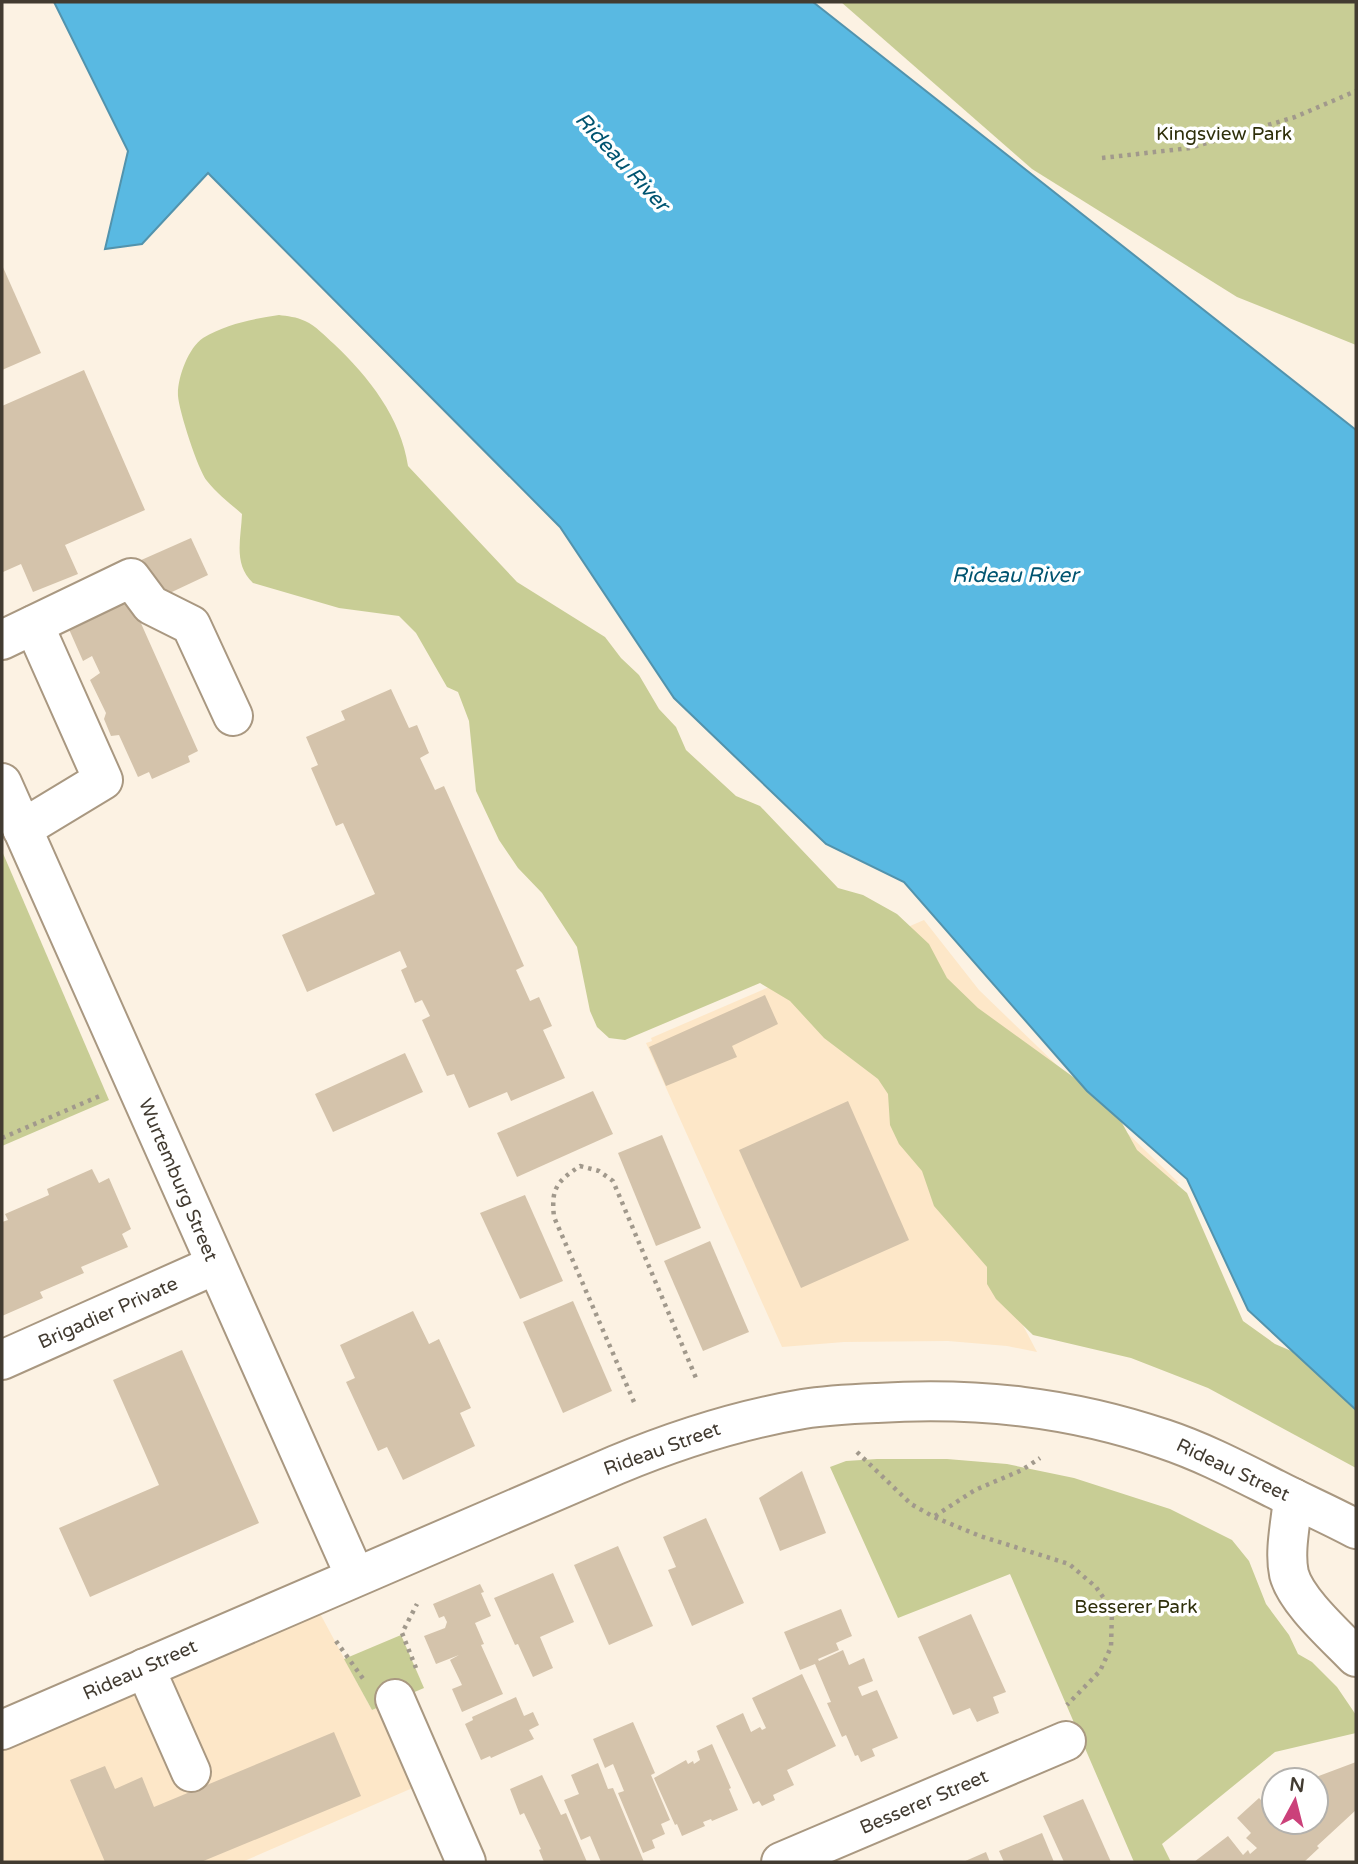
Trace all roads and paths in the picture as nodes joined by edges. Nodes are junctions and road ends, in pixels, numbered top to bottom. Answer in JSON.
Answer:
{"nodes":[{"id":1,"x":1356,"y":91,"type":"edge"},
{"id":2,"x":1102,"y":158,"type":"dead end"},
{"id":3,"x":18,"y":633,"type":"edge"},
{"id":4,"x":233,"y":716,"type":"dead end"},
{"id":5,"x":2,"y":783,"type":"edge"},
{"id":6,"x":22,"y":829,"type":"junction"},
{"id":7,"x":135,"y":1080,"type":"junction"},
{"id":8,"x":2,"y":1138,"type":"edge"},
{"id":9,"x":215,"y":1265,"type":"junction"},
{"id":10,"x":2,"y":1360,"type":"edge"},
{"id":11,"x":696,"y":1378,"type":"dead end"},
{"id":12,"x":634,"y":1402,"type":"dead end"},
{"id":13,"x":857,"y":1452,"type":"dead end"},
{"id":14,"x":1040,"y":1458,"type":"dead end"},
{"id":15,"x":1293,"y":1498,"type":"junction"},
{"id":16,"x":934,"y":1517,"type":"junction"},
{"id":17,"x":1353,"y":1527,"type":"edge"},
{"id":18,"x":355,"y":1576,"type":"junction"},
{"id":19,"x":417,"y":1604,"type":"dead end"},
{"id":20,"x":1356,"y":1657,"type":"edge"},
{"id":21,"x":145,"y":1668,"type":"junction"},
{"id":22,"x":395,"y":1699,"type":"joint"},
{"id":23,"x":2,"y":1730,"type":"edge"},
{"id":24,"x":1066,"y":1741,"type":"joint"},
{"id":25,"x":191,"y":1772,"type":"dead end"},
{"id":26,"x":466,"y":1862,"type":"edge"},
{"id":27,"x":781,"y":1862,"type":"edge"}],
"edges":[{"from":1,"to":2,"type":"path"},
{"from":3,"to":4,"type":"street"},
{"from":3,"to":6,"type":"street"},
{"from":5,"to":6,"type":"street","name":"Wurtemburg Street"},
{"from":6,"to":7,"type":"street","name":"Wurtemburg Street"},
{"from":7,"to":8,"type":"path"},
{"from":7,"to":9,"type":"street","name":"Wurtemburg Street"},
{"from":9,"to":10,"type":"street","name":"Brigadier Private"},
{"from":9,"to":18,"type":"street","name":"Wurtemburg Street"},
{"from":11,"to":12,"type":"path"},
{"from":13,"to":16,"type":"path"},
{"from":14,"to":16,"type":"path"},
{"from":15,"to":17,"type":"street","name":"Rideau Street"},
{"from":15,"to":18,"type":"street","name":"Rideau Street"},
{"from":15,"to":20,"type":"street"},
{"from":16,"to":24,"type":"path"},
{"from":18,"to":21,"type":"street","name":"Rideau Street"},
{"from":19,"to":22,"type":"path"},
{"from":21,"to":23,"type":"street","name":"Rideau Street"},
{"from":21,"to":25,"type":"street"},
{"from":22,"to":26,"type":"street"},
{"from":24,"to":27,"type":"street","name":"Besserer Street"}]}
